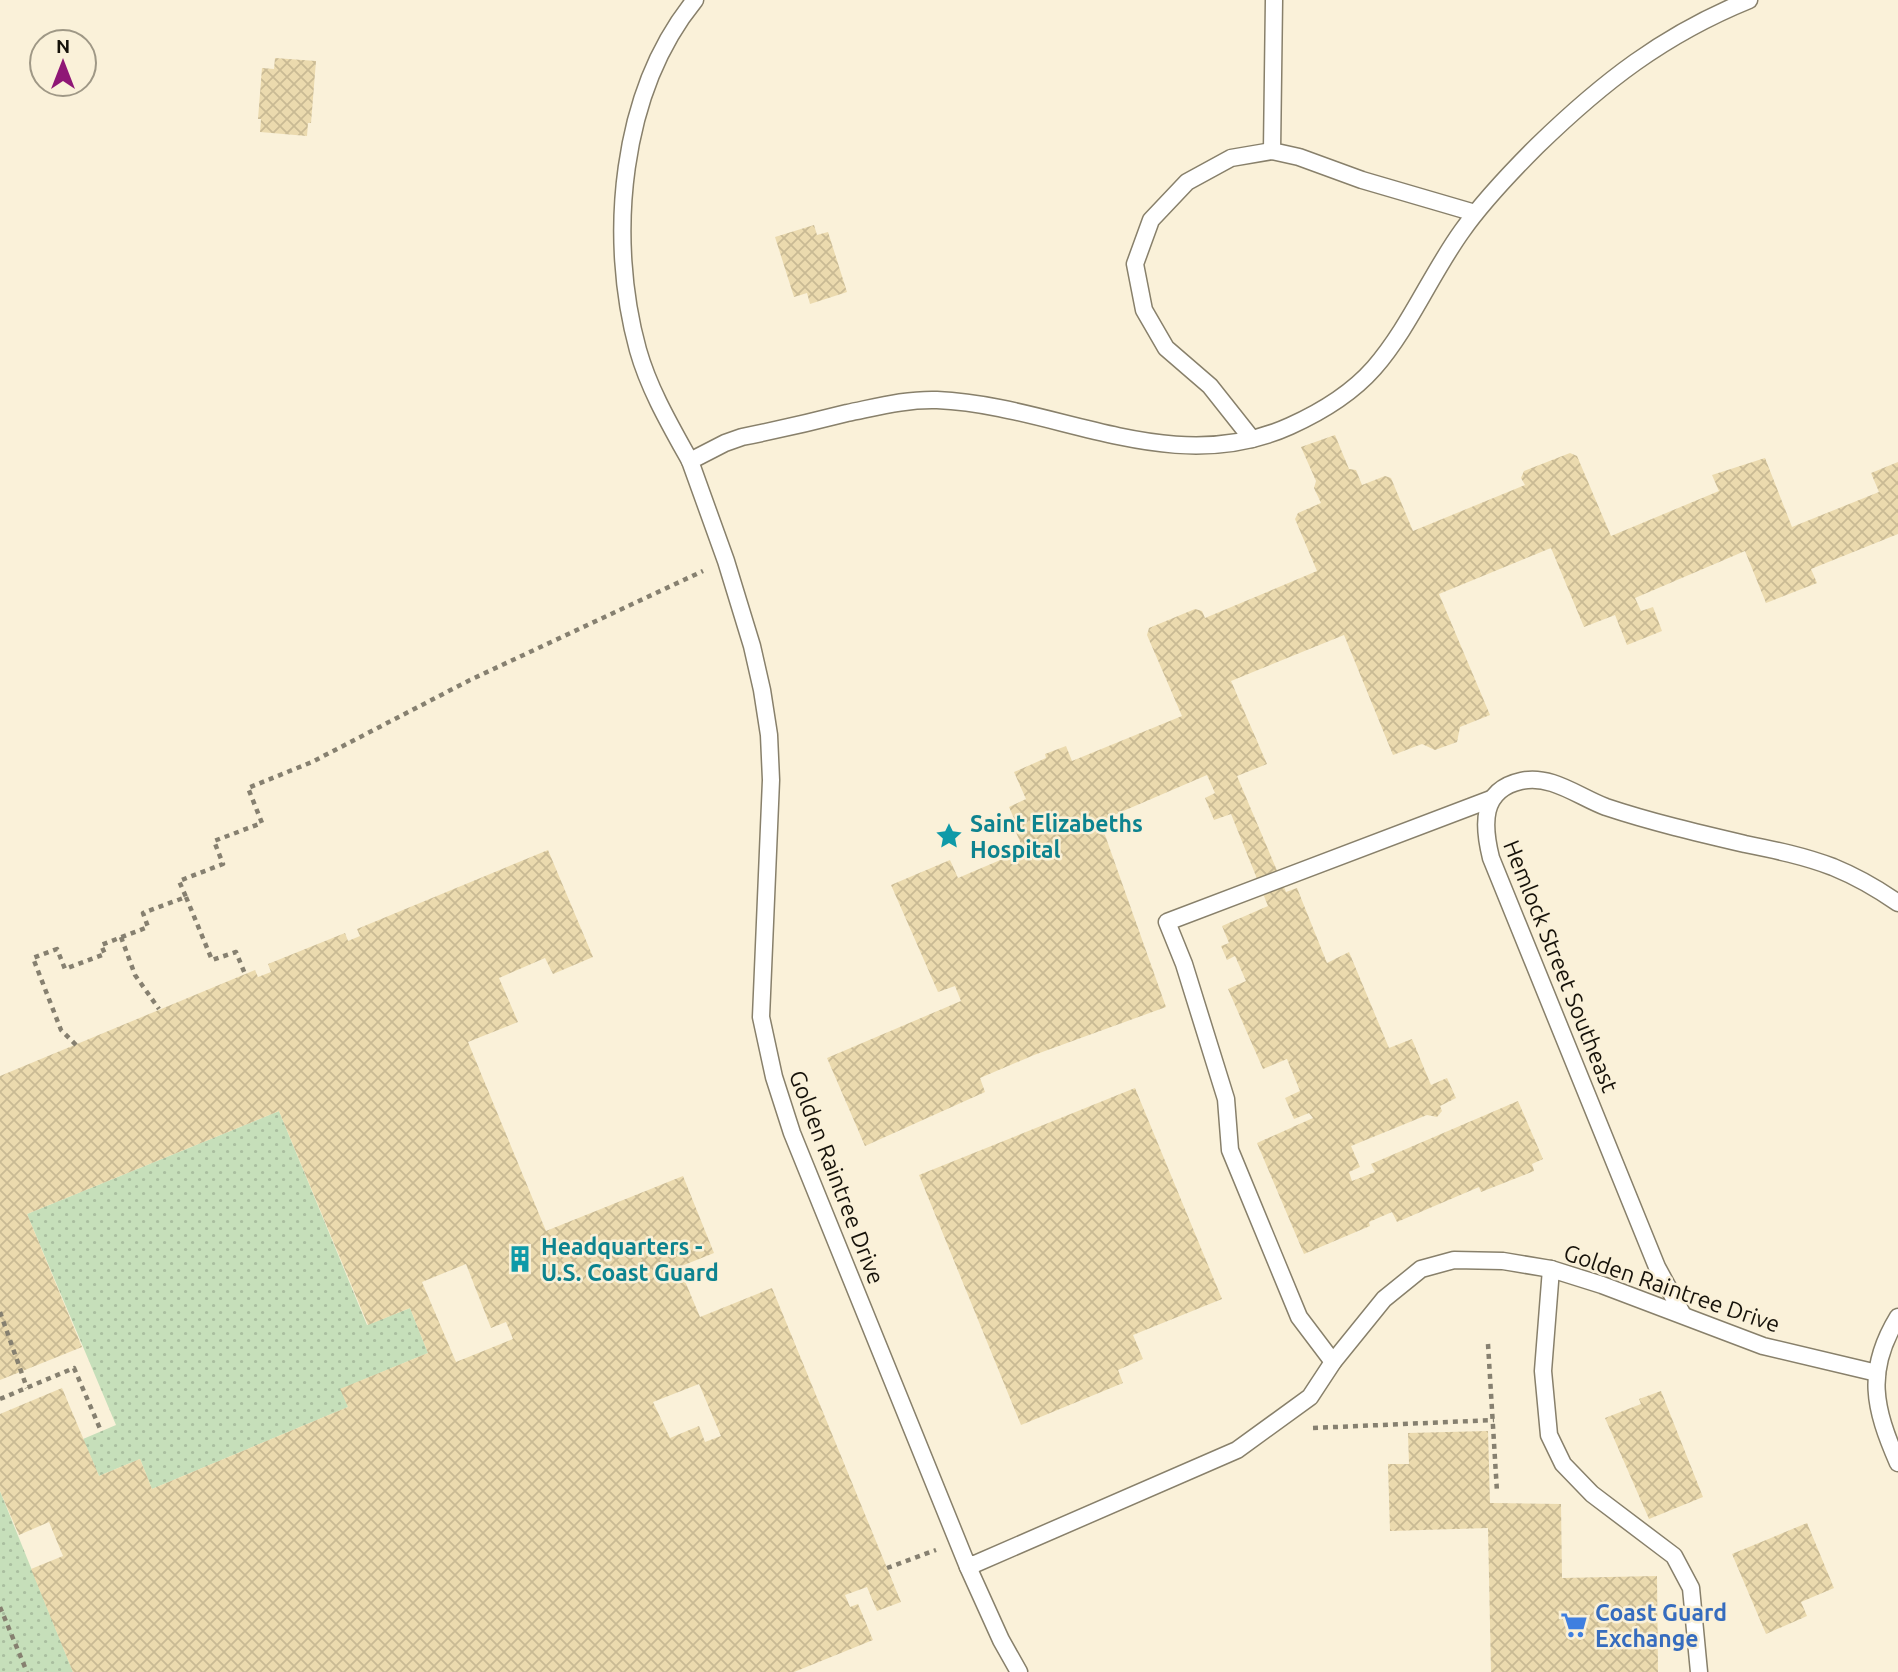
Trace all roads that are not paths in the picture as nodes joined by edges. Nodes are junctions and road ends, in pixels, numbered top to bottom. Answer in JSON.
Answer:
{"nodes":[{"id":1,"x":695,"y":0,"type":"edge"},
{"id":2,"x":1274,"y":0,"type":"edge"},
{"id":3,"x":1749,"y":0,"type":"edge"},
{"id":4,"x":1272,"y":151,"type":"junction"},
{"id":5,"x":1475,"y":213,"type":"junction"},
{"id":6,"x":1252,"y":439,"type":"junction"},
{"id":7,"x":690,"y":461,"type":"junction"},
{"id":8,"x":1491,"y":799,"type":"junction"},
{"id":9,"x":1898,"y":903,"type":"edge"},
{"id":10,"x":1550,"y":1269,"type":"junction"},
{"id":11,"x":1683,"y":1315,"type":"junction"},
{"id":12,"x":1898,"y":1317,"type":"edge"},
{"id":13,"x":1333,"y":1362,"type":"junction"},
{"id":14,"x":1877,"y":1373,"type":"junction"},
{"id":15,"x":1898,"y":1463,"type":"edge"},
{"id":16,"x":968,"y":1567,"type":"junction"},
{"id":17,"x":1019,"y":1672,"type":"edge"},
{"id":18,"x":1699,"y":1672,"type":"edge"}],
"edges":[{"from":1,"to":7,"type":"lane","name":"Golden Raintree Drive"},
{"from":2,"to":4,"type":"lane"},
{"from":3,"to":5,"type":"lane"},
{"from":4,"to":5,"type":"lane"},
{"from":4,"to":6,"type":"lane"},
{"from":5,"to":6,"type":"lane"},
{"from":6,"to":7,"type":"lane"},
{"from":7,"to":16,"type":"lane","name":"Golden Raintree Drive"},
{"from":8,"to":9,"type":"lane"},
{"from":8,"to":11,"type":"lane","name":"Hemlock Street Southeast"},
{"from":8,"to":13,"type":"lane"},
{"from":10,"to":11,"type":"lane","name":"Golden Raintree Drive"},
{"from":10,"to":13,"type":"lane","name":"Golden Raintree Drive"},
{"from":10,"to":18,"type":"lane"},
{"from":11,"to":14,"type":"lane","name":"Golden Raintree Drive"},
{"from":12,"to":14,"type":"lane"},
{"from":13,"to":16,"type":"lane","name":"Golden Raintree Drive"},
{"from":14,"to":15,"type":"lane"},
{"from":16,"to":17,"type":"lane"}]}
